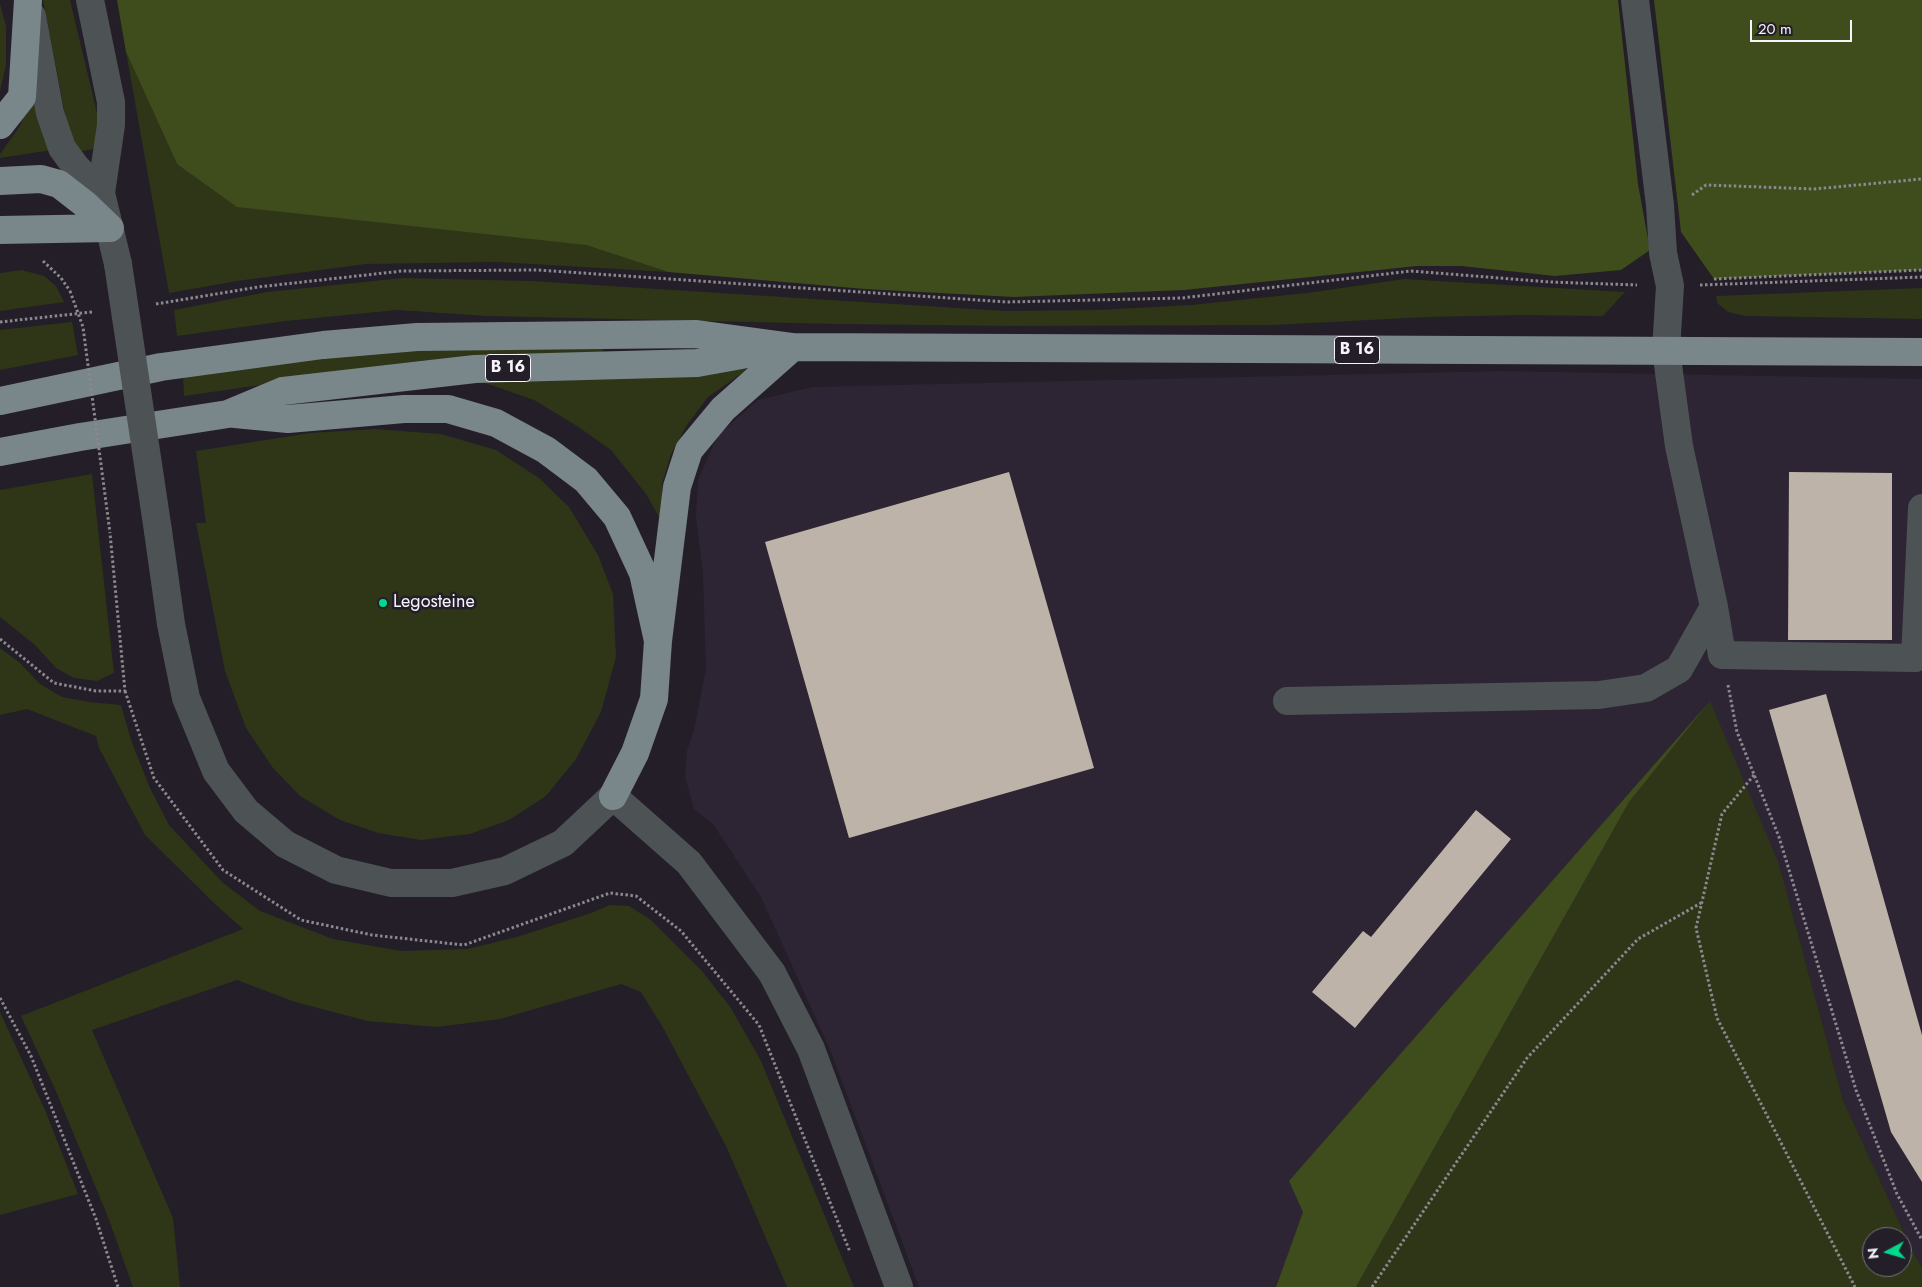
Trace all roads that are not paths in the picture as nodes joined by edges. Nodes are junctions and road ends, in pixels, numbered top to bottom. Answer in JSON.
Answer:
{"nodes":[{"id":1,"x":29,"y":0,"type":"edge"},
{"id":2,"x":90,"y":0,"type":"edge"},
{"id":3,"x":1635,"y":0,"type":"edge"},
{"id":4,"x":0,"y":125,"type":"edge"},
{"id":5,"x":0,"y":181,"type":"edge"},
{"id":6,"x":101,"y":193,"type":"junction"},
{"id":7,"x":110,"y":228,"type":"junction"},
{"id":8,"x":0,"y":230,"type":"edge"},
{"id":9,"x":793,"y":347,"type":"junction"},
{"id":10,"x":1666,"y":350,"type":"junction"},
{"id":11,"x":1922,"y":352,"type":"edge"},
{"id":12,"x":0,"y":401,"type":"edge"},
{"id":13,"x":228,"y":414,"type":"junction"},
{"id":14,"x":0,"y":452,"type":"edge"},
{"id":15,"x":1922,"y":508,"type":"edge"},
{"id":16,"x":1714,"y":607,"type":"junction"},
{"id":17,"x":658,"y":641,"type":"junction"},
{"id":18,"x":1287,"y":701,"type":"dead end"},
{"id":19,"x":613,"y":796,"type":"junction"},
{"id":20,"x":898,"y":1287,"type":"edge"}],
"edges":[{"from":1,"to":4,"type":"main road"},
{"from":1,"to":6,"type":"street"},
{"from":2,"to":6,"type":"street"},
{"from":3,"to":10,"type":"street"},
{"from":5,"to":7,"type":"main road"},
{"from":6,"to":7,"type":"street"},
{"from":7,"to":8,"type":"main road"},
{"from":7,"to":19,"type":"street","bridge":true},
{"from":9,"to":10,"type":"main road","number":"B 16"},
{"from":9,"to":12,"type":"main road","number":"B 16"},
{"from":9,"to":13,"type":"main road","number":"B 16"},
{"from":9,"to":17,"type":"main road"},
{"from":10,"to":11,"type":"main road","number":"B 16"},
{"from":10,"to":16,"type":"street"},
{"from":13,"to":14,"type":"main road","number":"B 16"},
{"from":13,"to":17,"type":"main road"},
{"from":15,"to":16,"type":"street"},
{"from":16,"to":18,"type":"street"},
{"from":17,"to":19,"type":"main road"},
{"from":19,"to":20,"type":"street"}]}
